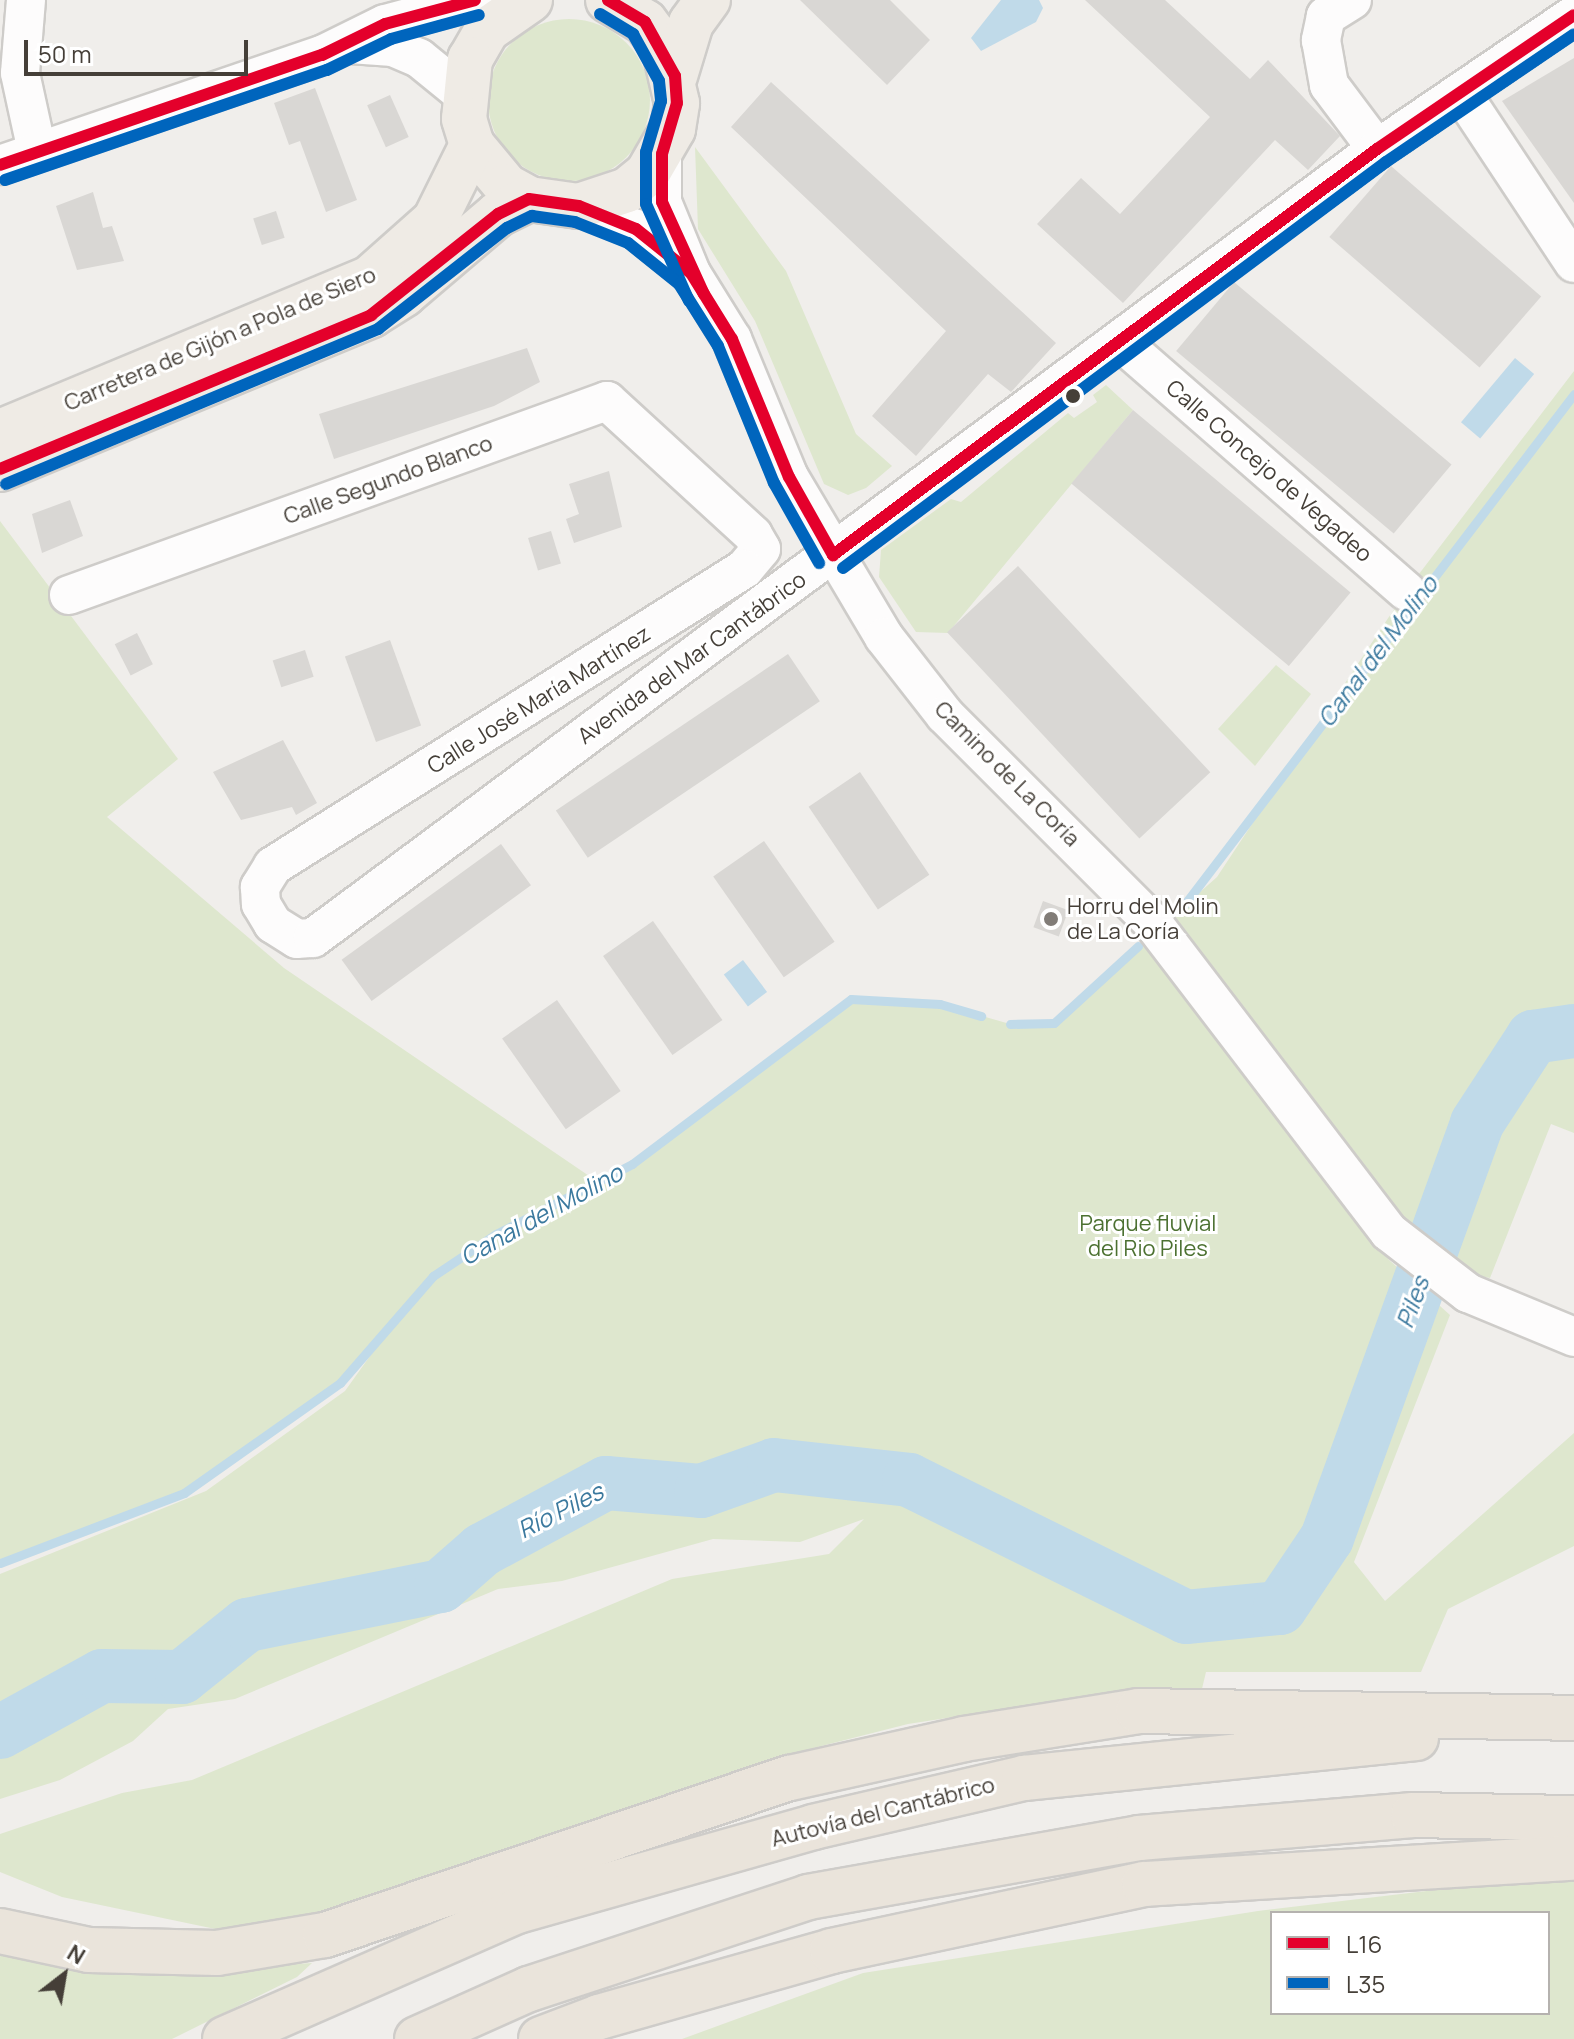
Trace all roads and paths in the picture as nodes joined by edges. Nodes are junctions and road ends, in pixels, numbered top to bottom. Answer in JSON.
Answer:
{"nodes":[{"id":1,"x":26,"y":0,"type":"edge"},
{"id":2,"x":708,"y":0,"type":"edge"},
{"id":3,"x":619,"y":1,"type":"edge"},
{"id":4,"x":502,"y":2,"type":"edge"},
{"id":5,"x":1331,"y":5,"type":"edge"},
{"id":6,"x":1574,"y":15,"type":"edge"},
{"id":7,"x":350,"y":44,"type":"junction"},
{"id":8,"x":675,"y":76,"type":"junction"},
{"id":9,"x":462,"y":93,"type":"junction"},
{"id":10,"x":1470,"y":106,"type":"dead end"},
{"id":11,"x":472,"y":145,"type":"junction"},
{"id":12,"x":1377,"y":149,"type":"junction"},
{"id":13,"x":37,"y":151,"type":"junction"},
{"id":14,"x":662,"y":154,"type":"junction"},
{"id":15,"x":0,"y":165,"type":"edge"},
{"id":16,"x":529,"y":199,"type":"junction"},
{"id":17,"x":579,"y":206,"type":"junction"},
{"id":18,"x":1574,"y":263,"type":"edge"},
{"id":19,"x":691,"y":273,"type":"junction"},
{"id":20,"x":1131,"y":351,"type":"dead end"},
{"id":21,"x":0,"y":432,"type":"edge"},
{"id":22,"x":0,"y":469,"type":"edge"},
{"id":23,"x":685,"y":471,"type":"joint"},
{"id":24,"x":833,"y":555,"type":"junction"},
{"id":25,"x":1406,"y":591,"type":"dead end"},
{"id":26,"x":69,"y":595,"type":"dead end"},
{"id":27,"x":273,"y":924,"type":"joint"},
{"id":28,"x":1574,"y":1337,"type":"edge"},
{"id":29,"x":1574,"y":1718,"type":"edge"},
{"id":30,"x":1574,"y":1736,"type":"edge"},
{"id":31,"x":1574,"y":1818,"type":"edge"},
{"id":32,"x":1574,"y":1858,"type":"edge"},
{"id":33,"x":0,"y":1900,"type":"edge"},
{"id":34,"x":0,"y":1931,"type":"edge"},
{"id":35,"x":832,"y":1951,"type":"junction"},
{"id":36,"x":217,"y":1953,"type":"junction"},
{"id":37,"x":225,"y":2039,"type":"edge"},
{"id":38,"x":417,"y":2039,"type":"edge"},
{"id":39,"x":541,"y":2039,"type":"edge"},
{"id":40,"x":613,"y":2039,"type":"edge"}],
"edges":[{"from":1,"to":13,"type":"street"},
{"from":2,"to":8,"type":"main road"},
{"from":3,"to":8,"type":"main road"},
{"from":4,"to":7,"type":"street"},
{"from":4,"to":9,"type":"main road"},
{"from":5,"to":12,"type":"street"},
{"from":6,"to":12,"type":"street","name":"Avenida del Mar Cantábrico"},
{"from":7,"to":9,"type":"street"},
{"from":7,"to":13,"type":"street"},
{"from":8,"to":14,"type":"main road"},
{"from":9,"to":11,"type":"main road"},
{"from":10,"to":18,"type":"street"},
{"from":11,"to":16,"type":"main road"},
{"from":11,"to":21,"type":"main road","name":"Carretera de Gijón a Pola de Siero"},
{"from":12,"to":24,"type":"street","name":"Avenida del Mar Cantábrico"},
{"from":13,"to":15,"type":"street"},
{"from":14,"to":17,"type":"main road"},
{"from":14,"to":19,"type":"street","name":"Camino de La Coría"},
{"from":16,"to":17,"type":"main road"},
{"from":16,"to":22,"type":"main road","name":"Carretera de Gijón a Pola de Siero"},
{"from":17,"to":19,"type":"street","name":"Camino de La Coría"},
{"from":19,"to":24,"type":"street","name":"Camino de La Coría"},
{"from":20,"to":25,"type":"street","name":"Calle Concejo de Vegadeo"},
{"from":23,"to":26,"type":"street","name":"Calle Segundo Blanco"},
{"from":23,"to":27,"type":"street","name":"Calle José María Martínez"},
{"from":24,"to":27,"type":"street","name":"Avenida del Mar Cantábrico"},
{"from":24,"to":28,"type":"street","name":"Camino de La Coría"},
{"from":29,"to":36,"type":"highway"},
{"from":30,"to":37,"type":"highway","name":"Autovía del Cantábrico"},
{"from":31,"to":38,"type":"highway"},
{"from":32,"to":35,"type":"highway"},
{"from":33,"to":36,"type":"highway"},
{"from":34,"to":36,"type":"highway"},
{"from":35,"to":39,"type":"highway"},
{"from":35,"to":40,"type":"highway"}]}
